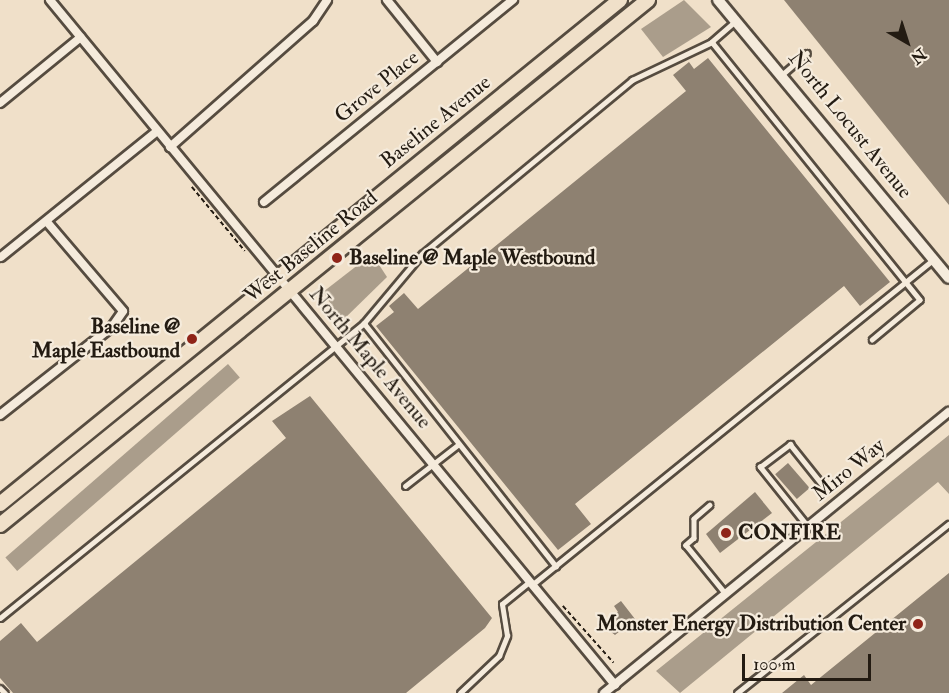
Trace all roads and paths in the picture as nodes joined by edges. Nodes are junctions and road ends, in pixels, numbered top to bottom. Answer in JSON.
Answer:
{"nodes":[{"id":1,"x":50,"y":0,"type":"edge"},
{"id":2,"x":327,"y":0,"type":"edge"},
{"id":3,"x":387,"y":0,"type":"edge"},
{"id":4,"x":513,"y":0,"type":"edge"},
{"id":5,"x":620,"y":0,"type":"edge"},
{"id":6,"x":648,"y":0,"type":"edge"},
{"id":7,"x":718,"y":0,"type":"edge"},
{"id":8,"x":735,"y":22,"type":"junction"},
{"id":9,"x":81,"y":37,"type":"junction"},
{"id":10,"x":712,"y":42,"type":"junction"},
{"id":11,"x":807,"y":53,"type":"dead end"},
{"id":12,"x":437,"y":62,"type":"junction"},
{"id":13,"x":784,"y":73,"type":"junction"},
{"id":14,"x":0,"y":103,"type":"edge"},
{"id":15,"x":157,"y":131,"type":"junction"},
{"id":16,"x":170,"y":147,"type":"junction"},
{"id":17,"x":192,"y":187,"type":"dead end"},
{"id":18,"x":264,"y":202,"type":"dead end"},
{"id":19,"x":46,"y":221,"type":"junction"},
{"id":20,"x":1,"y":257,"type":"edge"},
{"id":21,"x":251,"y":257,"type":"dead end"},
{"id":22,"x":934,"y":259,"type":"junction"},
{"id":23,"x":948,"y":276,"type":"edge"},
{"id":24,"x":279,"y":277,"type":"junction"},
{"id":25,"x":905,"y":282,"type":"junction"},
{"id":26,"x":290,"y":290,"type":"junction"},
{"id":27,"x":364,"y":323,"type":"junction"},
{"id":28,"x":872,"y":340,"type":"dead end"},
{"id":29,"x":335,"y":345,"type":"junction"},
{"id":30,"x":949,"y":412,"type":"edge"},
{"id":31,"x":0,"y":415,"type":"edge"},
{"id":32,"x":459,"y":444,"type":"junction"},
{"id":33,"x":435,"y":463,"type":"junction"},
{"id":34,"x":822,"y":484,"type":"dead end"},
{"id":35,"x":405,"y":486,"type":"dead end"},
{"id":36,"x":0,"y":504,"type":"edge"},
{"id":37,"x":710,"y":505,"type":"dead end"},
{"id":38,"x":949,"y":524,"type":"edge"},
{"id":39,"x":0,"y":525,"type":"edge"},
{"id":40,"x":808,"y":527,"type":"junction"},
{"id":41,"x":556,"y":566,"type":"junction"},
{"id":42,"x":532,"y":583,"type":"junction"},
{"id":43,"x":726,"y":594,"type":"junction"},
{"id":44,"x":563,"y":606,"type":"dead end"},
{"id":45,"x":0,"y":618,"type":"edge"},
{"id":46,"x":614,"y":663,"type":"dead end"},
{"id":47,"x":615,"y":685,"type":"junction"},
{"id":48,"x":0,"y":688,"type":"edge"},
{"id":49,"x":4,"y":693,"type":"edge"},
{"id":50,"x":460,"y":693,"type":"edge"},
{"id":51,"x":604,"y":693,"type":"edge"},
{"id":52,"x":737,"y":693,"type":"edge"}],
"edges":[{"from":1,"to":9,"type":"street","name":"North Maple Avenue"},
{"from":2,"to":16,"type":"street"},
{"from":3,"to":12,"type":"street"},
{"from":4,"to":12,"type":"street","name":"Grove Place"},
{"from":5,"to":24,"type":"main road","name":"Baseline Avenue"},
{"from":6,"to":26,"type":"main road","name":"West Baseline Road"},
{"from":7,"to":8,"type":"street","name":"North Locust Avenue"},
{"from":8,"to":10,"type":"lane"},
{"from":8,"to":13,"type":"street","name":"North Locust Avenue"},
{"from":9,"to":14,"type":"street"},
{"from":9,"to":15,"type":"street","name":"North Maple Avenue"},
{"from":10,"to":25,"type":"lane"},
{"from":10,"to":27,"type":"lane"},
{"from":11,"to":13,"type":"lane"},
{"from":12,"to":18,"type":"street","name":"Grove Place"},
{"from":13,"to":22,"type":"street","name":"North Locust Avenue"},
{"from":15,"to":16,"type":"street","name":"North Maple Avenue"},
{"from":15,"to":19,"type":"street"},
{"from":16,"to":24,"type":"street","name":"North Maple Avenue"},
{"from":17,"to":21,"type":"path"},
{"from":19,"to":20,"type":"street"},
{"from":19,"to":31,"type":"street"},
{"from":22,"to":23,"type":"street","name":"North Locust Avenue"},
{"from":22,"to":25,"type":"lane"},
{"from":24,"to":26,"type":"street","name":"North Maple Avenue"},
{"from":24,"to":36,"type":"main road","name":"West Baseline Road"},
{"from":25,"to":28,"type":"lane"},
{"from":25,"to":41,"type":"lane"},
{"from":26,"to":29,"type":"street","name":"North Maple Avenue"},
{"from":26,"to":39,"type":"main road","name":"West Baseline Road"},
{"from":27,"to":29,"type":"lane"},
{"from":27,"to":32,"type":"lane"},
{"from":29,"to":33,"type":"street","name":"North Maple Avenue"},
{"from":29,"to":45,"type":"lane"},
{"from":30,"to":40,"type":"street","name":"Miro Way"},
{"from":32,"to":33,"type":"lane"},
{"from":32,"to":41,"type":"lane"},
{"from":33,"to":35,"type":"lane"},
{"from":33,"to":42,"type":"street","name":"North Maple Avenue"},
{"from":34,"to":40,"type":"lane"},
{"from":37,"to":43,"type":"lane"},
{"from":38,"to":52,"type":"lane"},
{"from":40,"to":43,"type":"street","name":"Miro Way"},
{"from":41,"to":42,"type":"lane"},
{"from":42,"to":47,"type":"street","name":"North Maple Avenue"},
{"from":42,"to":50,"type":"lane"},
{"from":43,"to":47,"type":"street","name":"Miro Way"},
{"from":44,"to":46,"type":"path"},
{"from":47,"to":51,"type":"street","name":"Miro Way"},
{"from":48,"to":49,"type":"lane"}]}
